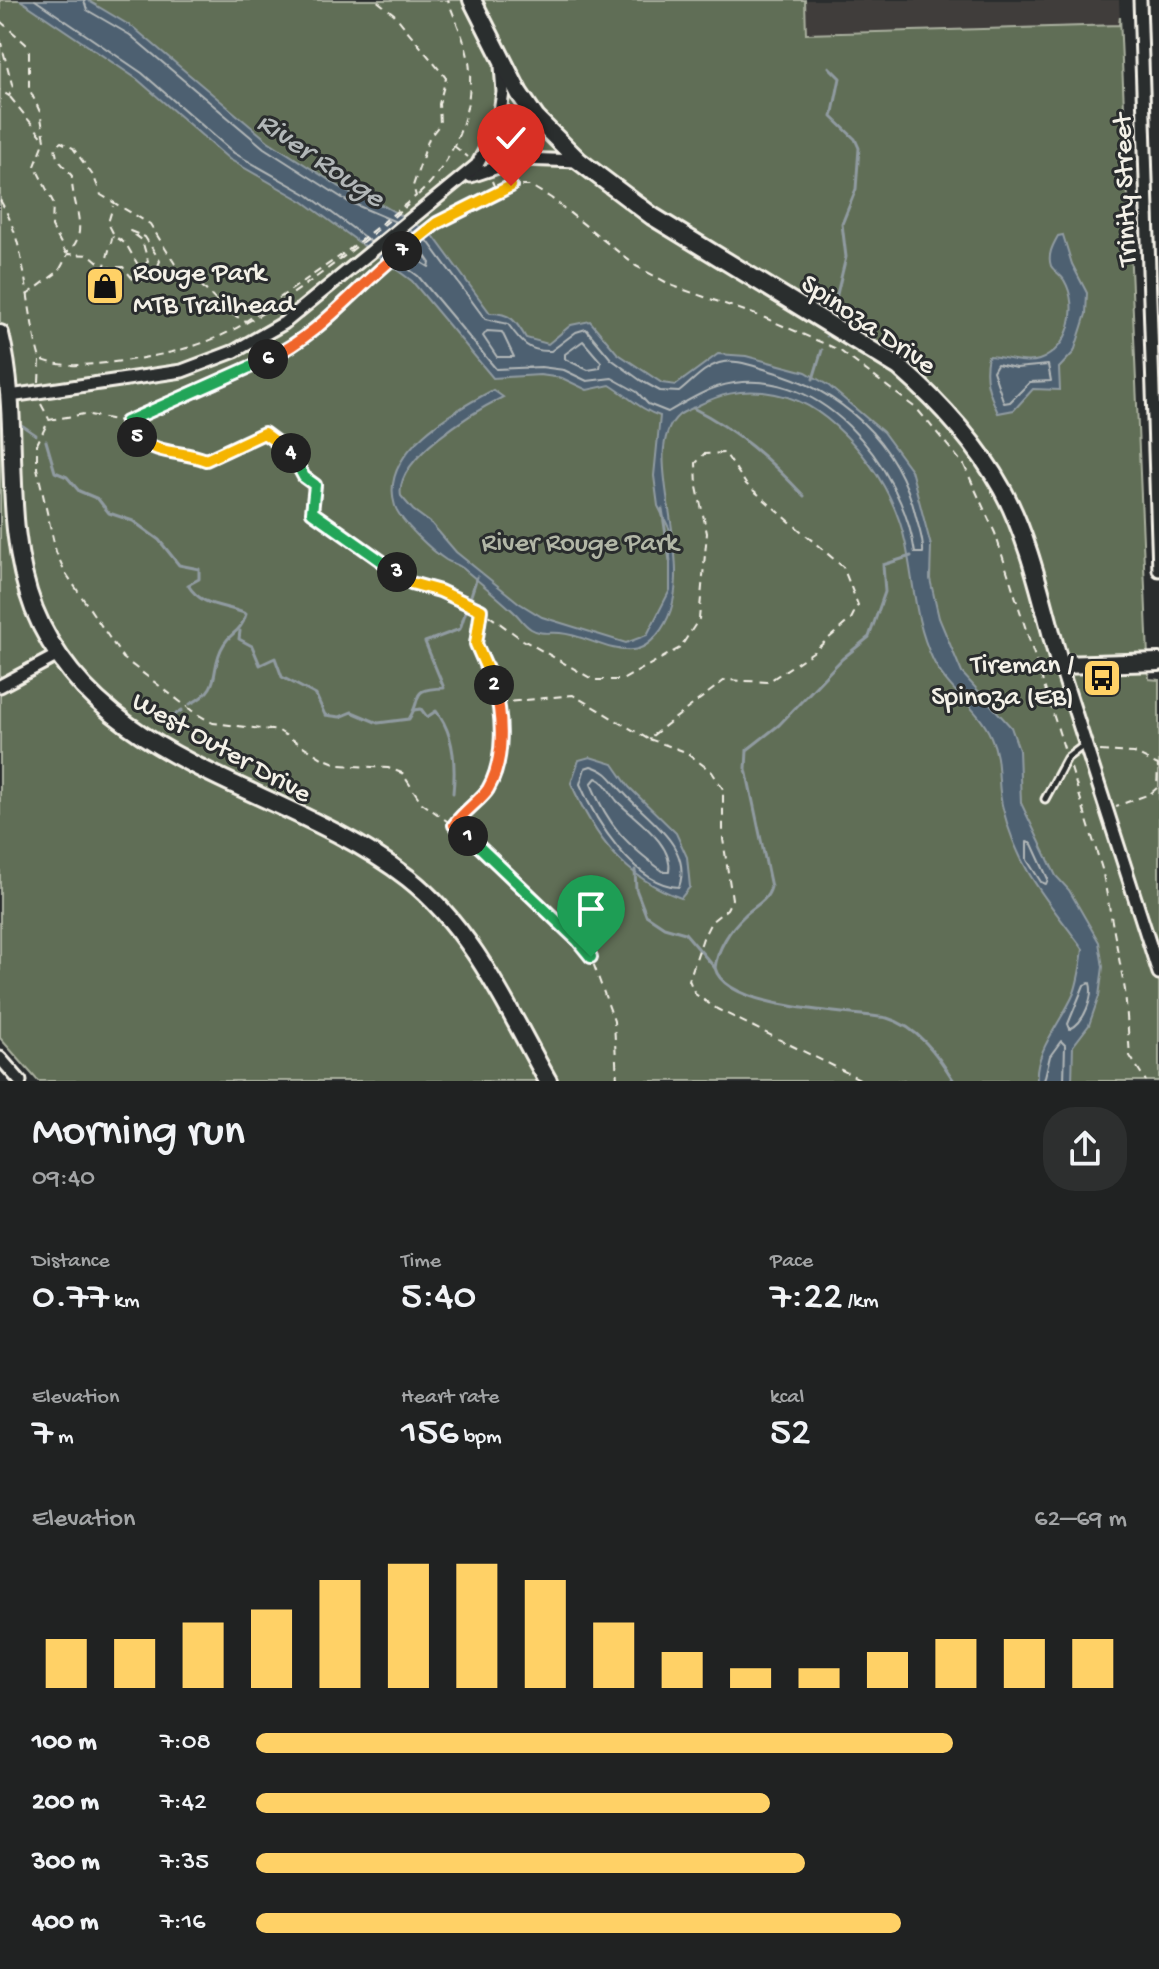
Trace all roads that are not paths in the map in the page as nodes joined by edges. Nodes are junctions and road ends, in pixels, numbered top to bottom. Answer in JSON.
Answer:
{"nodes":[{"id":1,"x":472,"y":0,"type":"edge"},
{"id":2,"x":1140,"y":0,"type":"edge"},
{"id":3,"x":499,"y":57,"type":"junction"},
{"id":4,"x":579,"y":161,"type":"junction"},
{"id":5,"x":463,"y":180,"type":"junction"},
{"id":6,"x":1155,"y":313,"type":"edge"},
{"id":7,"x":0,"y":334,"type":"edge"},
{"id":8,"x":10,"y":396,"type":"junction"},
{"id":9,"x":1159,"y":570,"type":"edge"},
{"id":10,"x":58,"y":655,"type":"junction"},
{"id":11,"x":1159,"y":662,"type":"edge"},
{"id":12,"x":1060,"y":665,"type":"junction"},
{"id":13,"x":0,"y":686,"type":"edge"},
{"id":14,"x":1086,"y":749,"type":"junction"},
{"id":15,"x":1045,"y":799,"type":"dead end"},
{"id":16,"x":1159,"y":973,"type":"edge"},
{"id":17,"x":0,"y":1058,"type":"edge"},
{"id":18,"x":20,"y":1081,"type":"edge"},
{"id":19,"x":548,"y":1081,"type":"edge"}],
"edges":[{"from":1,"to":3,"type":"street","name":"Spinoza Drive"},
{"from":2,"to":6,"type":"street","name":"Trinity Street"},
{"from":3,"to":4,"type":"street","name":"Spinoza Drive"},
{"from":3,"to":5,"type":"street"},
{"from":4,"to":5,"type":"street"},
{"from":4,"to":12,"type":"street","name":"Spinoza Drive"},
{"from":5,"to":8,"type":"street"},
{"from":6,"to":9,"type":"street","name":"Trinity Street"},
{"from":7,"to":8,"type":"street","name":"West Outer Drive"},
{"from":8,"to":10,"type":"street","name":"West Outer Drive"},
{"from":10,"to":13,"type":"street"},
{"from":10,"to":19,"type":"street","name":"West Outer Drive"},
{"from":11,"to":12,"type":"street"},
{"from":12,"to":14,"type":"street","name":"Spinoza Drive"},
{"from":14,"to":15,"type":"lane"},
{"from":14,"to":16,"type":"street","name":"Spinoza Drive"},
{"from":17,"to":18,"type":"street"}]}
